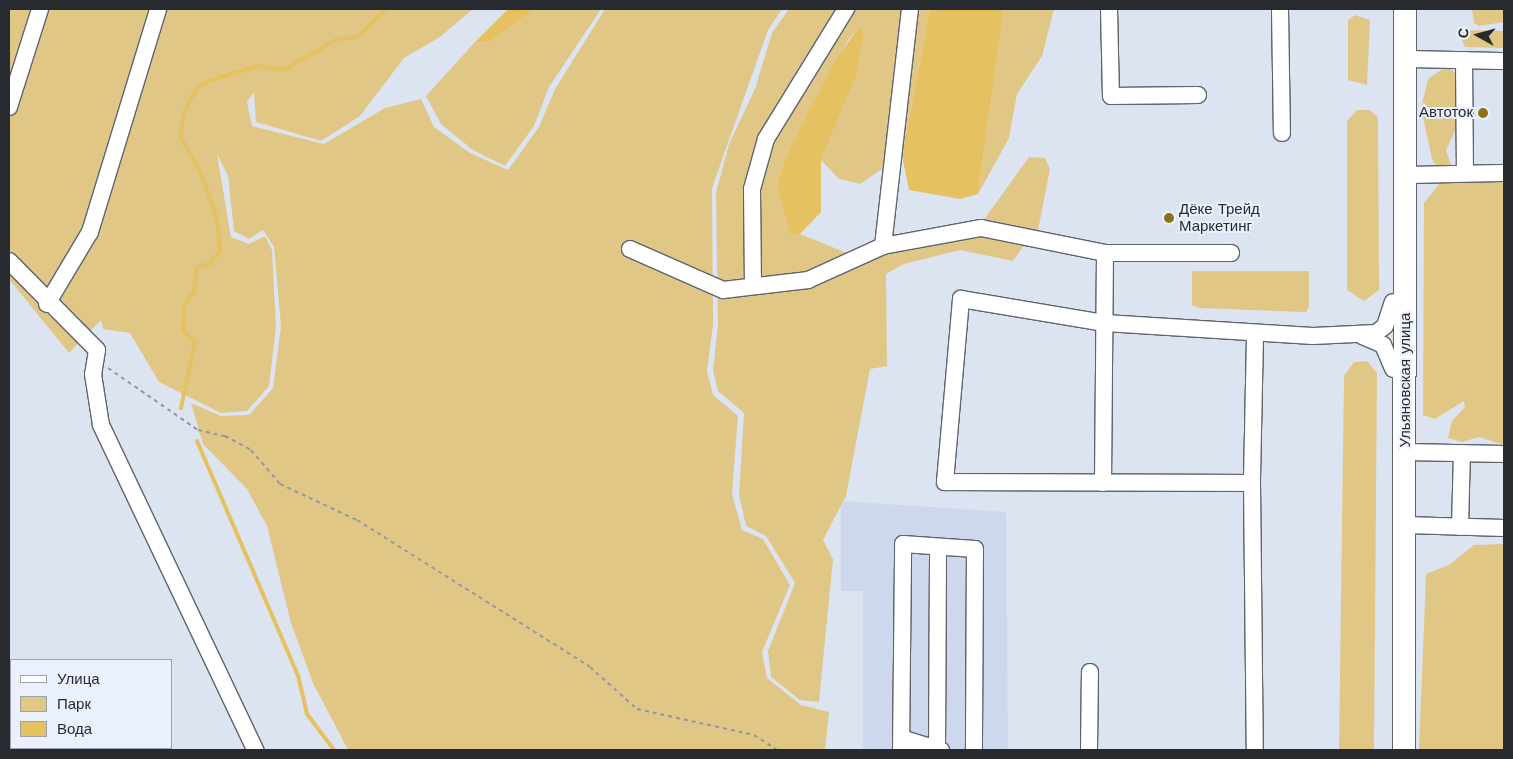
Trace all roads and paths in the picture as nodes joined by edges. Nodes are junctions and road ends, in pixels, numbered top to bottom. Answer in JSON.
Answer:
{"nodes":[{"id":1,"x":40,"y":9,"type":"edge"},
{"id":2,"x":158,"y":9,"type":"edge"},
{"id":3,"x":846,"y":9,"type":"edge"},
{"id":4,"x":910,"y":9,"type":"edge"},
{"id":5,"x":1109,"y":9,"type":"edge"},
{"id":6,"x":1280,"y":9,"type":"edge"},
{"id":7,"x":1393,"y":9,"type":"edge"},
{"id":8,"x":1405,"y":9,"type":"edge"},
{"id":9,"x":1400,"y":59,"type":"junction"},
{"id":10,"x":1464,"y":60,"type":"junction"},
{"id":11,"x":1504,"y":60,"type":"edge"},
{"id":12,"x":1198,"y":95,"type":"dead end"},
{"id":13,"x":9,"y":107,"type":"edge"},
{"id":14,"x":1282,"y":133,"type":"dead end"},
{"id":15,"x":1465,"y":173,"type":"junction"},
{"id":16,"x":1504,"y":173,"type":"edge"},
{"id":17,"x":1406,"y":175,"type":"junction"},
{"id":18,"x":883,"y":246,"type":"junction"},
{"id":19,"x":630,"y":249,"type":"dead end"},
{"id":20,"x":1105,"y":253,"type":"junction"},
{"id":21,"x":1231,"y":253,"type":"dead end"},
{"id":22,"x":9,"y":261,"type":"edge"},
{"id":23,"x":753,"y":286,"type":"junction"},
{"id":24,"x":1393,"y":302,"type":"junction"},
{"id":25,"x":47,"y":304,"type":"junction"},
{"id":26,"x":1105,"y":323,"type":"junction"},
{"id":27,"x":1255,"y":336,"type":"junction"},
{"id":28,"x":1362,"y":336,"type":"junction"},
{"id":29,"x":97,"y":350,"type":"junction"},
{"id":30,"x":1393,"y":369,"type":"junction"},
{"id":31,"x":1406,"y":452,"type":"junction"},
{"id":32,"x":1462,"y":453,"type":"junction"},
{"id":33,"x":1504,"y":454,"type":"edge"},
{"id":34,"x":1103,"y":482,"type":"junction"},
{"id":35,"x":1252,"y":483,"type":"junction"},
{"id":36,"x":1406,"y":526,"type":"junction"},
{"id":37,"x":1460,"y":527,"type":"junction"},
{"id":38,"x":1504,"y":528,"type":"edge"},
{"id":39,"x":938,"y":547,"type":"junction"},
{"id":40,"x":1090,"y":672,"type":"dead end"},
{"id":41,"x":902,"y":744,"type":"edge"},
{"id":42,"x":255,"y":750,"type":"edge"},
{"id":43,"x":777,"y":750,"type":"edge"},
{"id":44,"x":939,"y":750,"type":"edge"},
{"id":45,"x":974,"y":750,"type":"edge"},
{"id":46,"x":1089,"y":750,"type":"edge"},
{"id":47,"x":1255,"y":750,"type":"edge"},
{"id":48,"x":1392,"y":750,"type":"edge"},
{"id":49,"x":1404,"y":750,"type":"edge"}],
"edges":[{"from":1,"to":13,"type":"street"},
{"from":2,"to":25,"type":"street"},
{"from":3,"to":23,"type":"street"},
{"from":4,"to":18,"type":"street"},
{"from":5,"to":12,"type":"street"},
{"from":6,"to":14,"type":"street"},
{"from":7,"to":9,"type":"highway","name":"Ульяновская улица"},
{"from":8,"to":9,"type":"highway","name":"Ульяновская улица"},
{"from":9,"to":10,"type":"street"},
{"from":9,"to":17,"type":"highway","name":"Ульяновская улица"},
{"from":9,"to":24,"type":"highway","name":"Ульяновская улица"},
{"from":10,"to":11,"type":"street"},
{"from":10,"to":15,"type":"street"},
{"from":15,"to":16,"type":"street"},
{"from":15,"to":17,"type":"street"},
{"from":17,"to":31,"type":"highway","name":"Ульяновская улица"},
{"from":18,"to":20,"type":"street"},
{"from":18,"to":23,"type":"street"},
{"from":19,"to":23,"type":"street"},
{"from":20,"to":21,"type":"street"},
{"from":20,"to":26,"type":"street"},
{"from":22,"to":25,"type":"street"},
{"from":24,"to":28,"type":"street"},
{"from":24,"to":30,"type":"highway","name":"Ульяновская улица"},
{"from":25,"to":29,"type":"street"},
{"from":26,"to":27,"type":"street"},
{"from":26,"to":34,"type":"street"},
{"from":26,"to":34,"type":"street"},
{"from":27,"to":28,"type":"street"},
{"from":27,"to":35,"type":"street"},
{"from":28,"to":30,"type":"street"},
{"from":29,"to":42,"type":"street"},
{"from":29,"to":43,"type":"path"},
{"from":30,"to":48,"type":"highway","name":"Ульяновская улица"},
{"from":31,"to":32,"type":"street"},
{"from":31,"to":36,"type":"highway","name":"Ульяновская улица"},
{"from":32,"to":33,"type":"street"},
{"from":32,"to":37,"type":"street"},
{"from":34,"to":35,"type":"street"},
{"from":35,"to":47,"type":"street"},
{"from":36,"to":37,"type":"street"},
{"from":36,"to":49,"type":"highway","name":"Ульяновская улица"},
{"from":37,"to":38,"type":"street"},
{"from":39,"to":41,"type":"street"},
{"from":39,"to":44,"type":"street"},
{"from":39,"to":45,"type":"street"},
{"from":40,"to":46,"type":"street"},
{"from":41,"to":44,"type":"street"}]}
